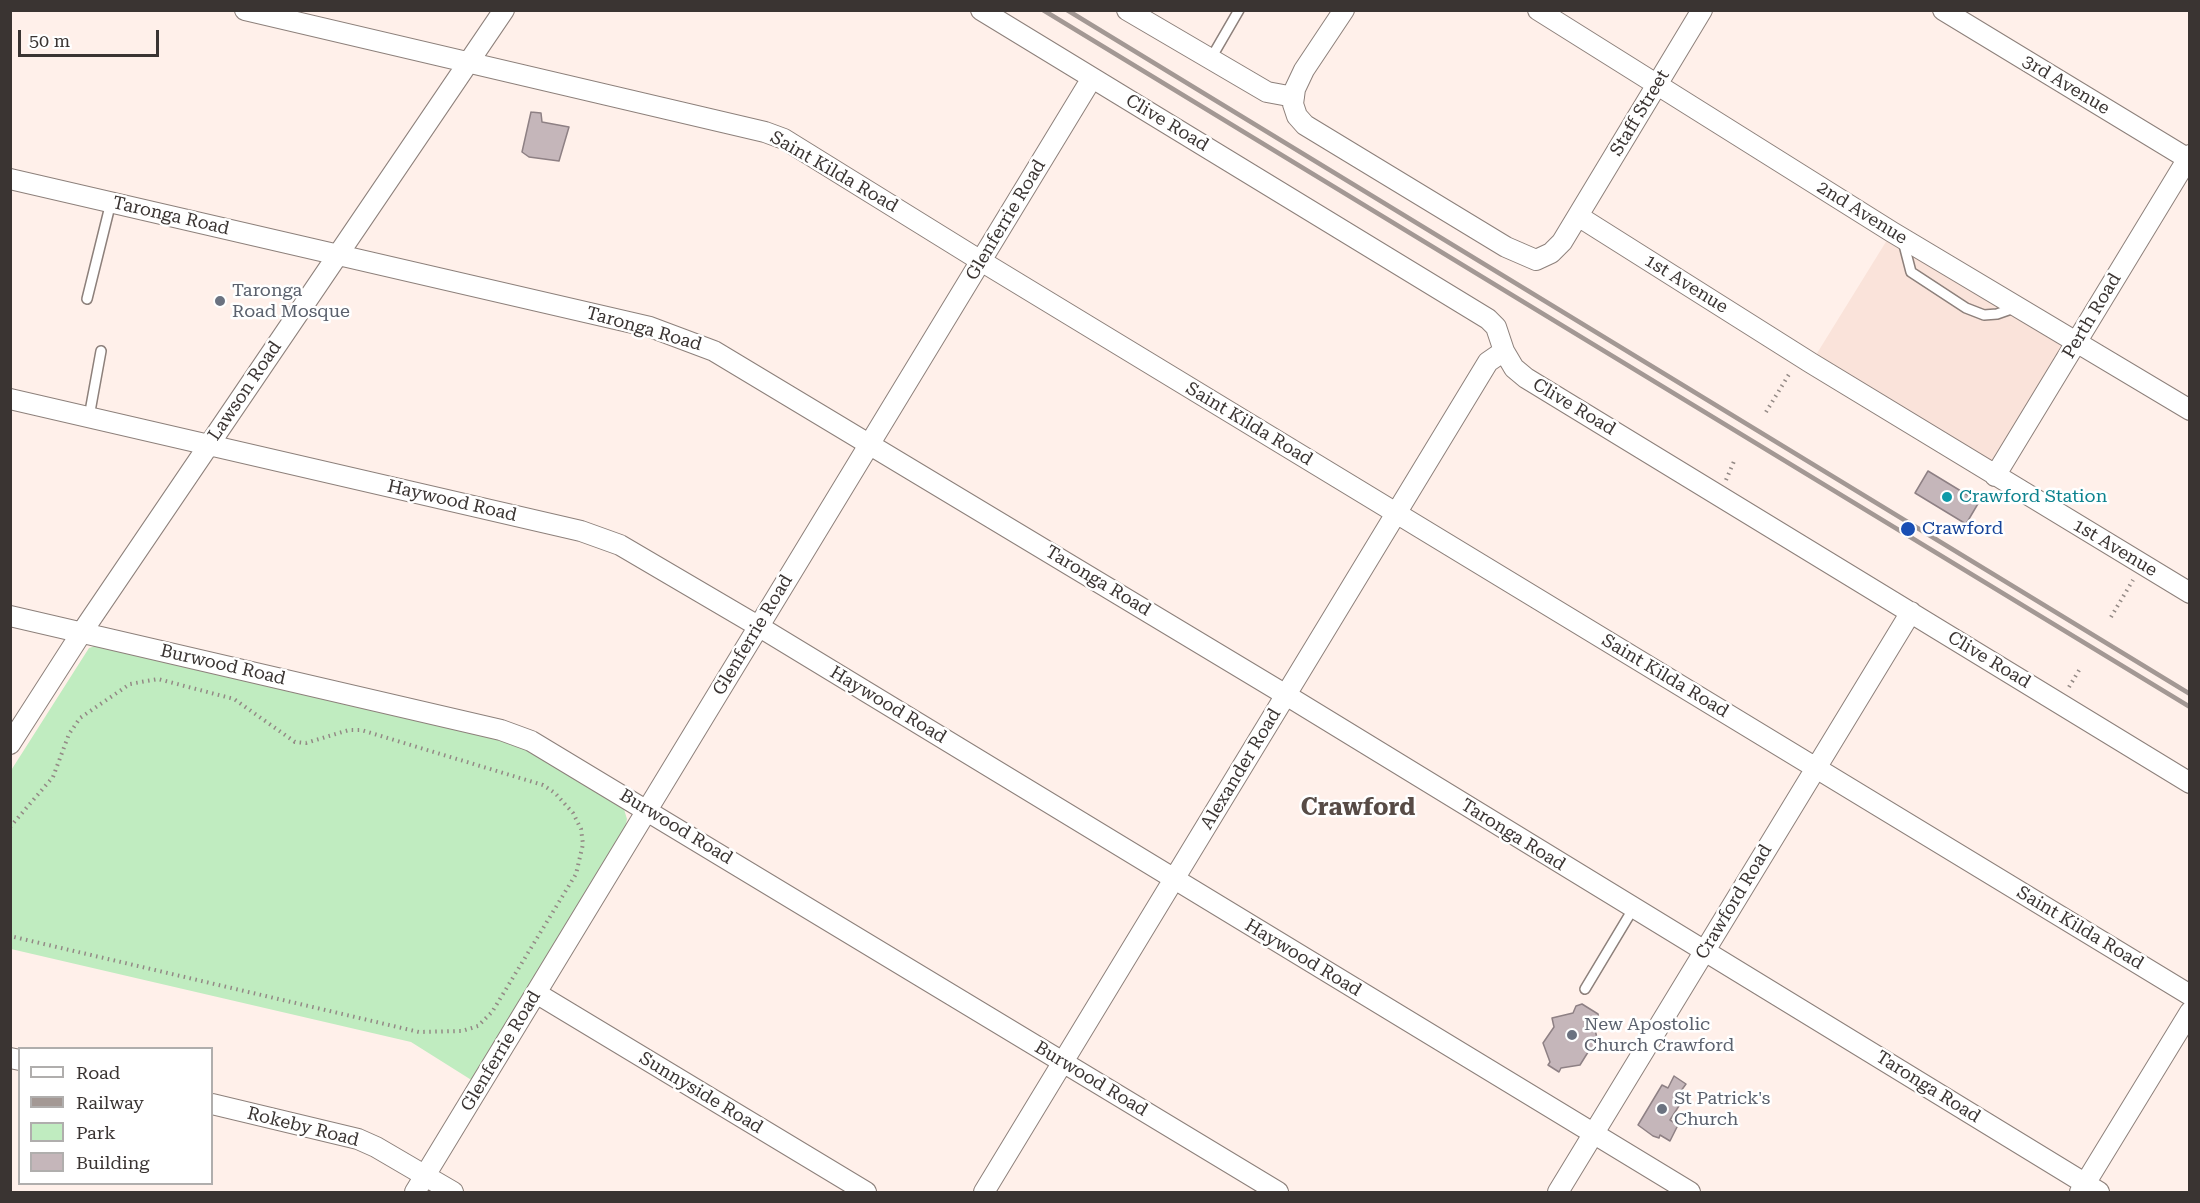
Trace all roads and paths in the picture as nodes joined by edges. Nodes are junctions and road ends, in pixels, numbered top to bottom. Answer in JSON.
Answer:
{"nodes":[{"id":1,"x":245,"y":10,"type":"edge"},
{"id":2,"x":504,"y":10,"type":"edge"},
{"id":3,"x":981,"y":10,"type":"edge"},
{"id":4,"x":1127,"y":10,"type":"edge"},
{"id":5,"x":1239,"y":10,"type":"edge"},
{"id":6,"x":1344,"y":10,"type":"edge"},
{"id":7,"x":1538,"y":10,"type":"edge"},
{"id":8,"x":1702,"y":10,"type":"edge"},
{"id":9,"x":1943,"y":10,"type":"edge"},
{"id":10,"x":1210,"y":60,"type":"junction"},
{"id":11,"x":468,"y":63,"type":"junction"},
{"id":12,"x":1092,"y":78,"type":"junction"},
{"id":13,"x":1657,"y":86,"type":"junction"},
{"id":14,"x":1294,"y":97,"type":"junction"},
{"id":15,"x":2189,"y":158,"type":"edge"},
{"id":16,"x":10,"y":179,"type":"edge"},
{"id":17,"x":111,"y":202,"type":"junction"},
{"id":18,"x":1578,"y":216,"type":"junction"},
{"id":19,"x":1902,"y":238,"type":"junction"},
{"id":20,"x":338,"y":255,"type":"junction"},
{"id":21,"x":981,"y":261,"type":"junction"},
{"id":22,"x":87,"y":299,"type":"dead end"},
{"id":23,"x":2019,"y":307,"type":"junction"},
{"id":24,"x":2077,"y":341,"type":"junction"},
{"id":25,"x":101,"y":351,"type":"dead end"},
{"id":26,"x":1504,"y":351,"type":"junction"},
{"id":27,"x":1800,"y":356,"type":"junction"},
{"id":28,"x":10,"y":399,"type":"edge"},
{"id":29,"x":2190,"y":410,"type":"edge"},
{"id":30,"x":1766,"y":412,"type":"dead end"},
{"id":31,"x":89,"y":417,"type":"junction"},
{"id":32,"x":870,"y":443,"type":"junction"},
{"id":33,"x":210,"y":444,"type":"junction"},
{"id":34,"x":1735,"y":459,"type":"dead end"},
{"id":35,"x":1730,"y":466,"type":"dead end"},
{"id":36,"x":1995,"y":476,"type":"junction"},
{"id":37,"x":1396,"y":513,"type":"junction"},
{"id":38,"x":2137,"y":574,"type":"dead end"},
{"id":39,"x":2190,"y":593,"type":"edge"},
{"id":40,"x":1911,"y":612,"type":"junction"},
{"id":41,"x":10,"y":616,"type":"edge"},
{"id":42,"x":2111,"y":617,"type":"dead end"},
{"id":43,"x":759,"y":626,"type":"junction"},
{"id":44,"x":82,"y":632,"type":"junction"},
{"id":45,"x":2081,"y":668,"type":"dead end"},
{"id":46,"x":2065,"y":694,"type":"dead end"},
{"id":47,"x":1286,"y":695,"type":"junction"},
{"id":48,"x":10,"y":744,"type":"edge"},
{"id":49,"x":1816,"y":767,"type":"junction"},
{"id":50,"x":2190,"y":783,"type":"edge"},
{"id":51,"x":647,"y":809,"type":"junction"},
{"id":52,"x":10,"y":827,"type":"edge"},
{"id":53,"x":1174,"y":880,"type":"junction"},
{"id":54,"x":1633,"y":909,"type":"junction"},
{"id":55,"x":10,"y":936,"type":"edge"},
{"id":56,"x":1704,"y":952,"type":"junction"},
{"id":57,"x":1585,"y":989,"type":"dead end"},
{"id":58,"x":536,"y":993,"type":"junction"},
{"id":59,"x":2190,"y":994,"type":"edge"},
{"id":60,"x":2190,"y":1012,"type":"edge"},
{"id":61,"x":1063,"y":1062,"type":"junction"},
{"id":62,"x":213,"y":1104,"type":"edge"},
{"id":63,"x":1593,"y":1134,"type":"junction"},
{"id":64,"x":425,"y":1175,"type":"junction"},
{"id":65,"x":2088,"y":1190,"type":"edge"},
{"id":66,"x":415,"y":1192,"type":"edge"},
{"id":67,"x":453,"y":1192,"type":"edge"},
{"id":68,"x":866,"y":1192,"type":"edge"},
{"id":69,"x":984,"y":1192,"type":"edge"},
{"id":70,"x":1278,"y":1192,"type":"edge"},
{"id":71,"x":1558,"y":1192,"type":"edge"},
{"id":72,"x":1690,"y":1192,"type":"edge"}],
"edges":[{"from":1,"to":11,"type":"street","name":"Saint Kilda Road"},
{"from":2,"to":11,"type":"street","name":"Lawson Road"},
{"from":3,"to":12,"type":"street","name":"Clive Road"},
{"from":4,"to":10,"type":"street"},
{"from":5,"to":10,"type":"lane"},
{"from":6,"to":14,"type":"street"},
{"from":7,"to":13,"type":"street","name":"2nd Avenue"},
{"from":8,"to":13,"type":"street","name":"Staff Street"},
{"from":9,"to":15,"type":"street","name":"3rd Avenue"},
{"from":10,"to":14,"type":"street"},
{"from":11,"to":20,"type":"street","name":"Lawson Road"},
{"from":11,"to":21,"type":"street","name":"Saint Kilda Road"},
{"from":12,"to":21,"type":"street","name":"Glenferrie Road"},
{"from":12,"to":26,"type":"street","name":"Clive Road"},
{"from":13,"to":18,"type":"street","name":"Staff Street"},
{"from":13,"to":19,"type":"street","name":"2nd Avenue"},
{"from":14,"to":18,"type":"street"},
{"from":15,"to":24,"type":"street","name":"Perth Road"},
{"from":16,"to":17,"type":"street","name":"Taronga Road"},
{"from":17,"to":20,"type":"street","name":"Taronga Road"},
{"from":17,"to":22,"type":"lane"},
{"from":18,"to":27,"type":"street","name":"1st Avenue"},
{"from":19,"to":23,"type":"street","name":"2nd Avenue"},
{"from":19,"to":23,"type":"lane"},
{"from":20,"to":32,"type":"street","name":"Taronga Road"},
{"from":20,"to":33,"type":"street","name":"Lawson Road"},
{"from":21,"to":32,"type":"street","name":"Glenferrie Road"},
{"from":21,"to":37,"type":"street","name":"Saint Kilda Road"},
{"from":23,"to":24,"type":"street","name":"2nd Avenue"},
{"from":24,"to":29,"type":"street","name":"2nd Avenue"},
{"from":24,"to":36,"type":"street","name":"Perth Road"},
{"from":25,"to":31,"type":"lane"},
{"from":26,"to":37,"type":"street","name":"Alexander Road"},
{"from":26,"to":40,"type":"street","name":"Clive Road"},
{"from":27,"to":30,"type":"path"},
{"from":27,"to":36,"type":"street","name":"1st Avenue"},
{"from":28,"to":31,"type":"street","name":"Haywood Road"},
{"from":31,"to":33,"type":"street","name":"Haywood Road"},
{"from":32,"to":43,"type":"street","name":"Glenferrie Road"},
{"from":32,"to":47,"type":"street","name":"Taronga Road"},
{"from":33,"to":43,"type":"street","name":"Haywood Road"},
{"from":33,"to":44,"type":"street","name":"Lawson Road"},
{"from":34,"to":35,"type":"path"},
{"from":36,"to":39,"type":"street","name":"1st Avenue"},
{"from":37,"to":47,"type":"street","name":"Alexander Road"},
{"from":37,"to":49,"type":"street","name":"Saint Kilda Road"},
{"from":38,"to":42,"type":"path"},
{"from":40,"to":49,"type":"street","name":"Crawford Road"},
{"from":40,"to":50,"type":"street","name":"Clive Road"},
{"from":41,"to":44,"type":"street","name":"Burwood Road"},
{"from":43,"to":51,"type":"street","name":"Glenferrie Road"},
{"from":43,"to":53,"type":"street","name":"Haywood Road"},
{"from":44,"to":48,"type":"street","name":"Lawson Road"},
{"from":44,"to":51,"type":"street","name":"Burwood Road"},
{"from":45,"to":46,"type":"path"},
{"from":47,"to":53,"type":"street","name":"Alexander Road"},
{"from":47,"to":54,"type":"street","name":"Taronga Road"},
{"from":49,"to":56,"type":"street","name":"Crawford Road"},
{"from":49,"to":59,"type":"street","name":"Saint Kilda Road"},
{"from":51,"to":58,"type":"street","name":"Glenferrie Road"},
{"from":51,"to":61,"type":"street","name":"Burwood Road"},
{"from":52,"to":55,"type":"path"},
{"from":53,"to":61,"type":"street","name":"Alexander Road"},
{"from":53,"to":63,"type":"street","name":"Haywood Road"},
{"from":54,"to":56,"type":"street","name":"Taronga Road"},
{"from":54,"to":57,"type":"lane"},
{"from":56,"to":63,"type":"street","name":"Crawford Road"},
{"from":56,"to":65,"type":"street","name":"Taronga Road"},
{"from":58,"to":64,"type":"street","name":"Glenferrie Road"},
{"from":58,"to":68,"type":"street","name":"Sunnyside Road"},
{"from":60,"to":65,"type":"street"},
{"from":61,"to":69,"type":"street","name":"Alexander Road"},
{"from":61,"to":70,"type":"street","name":"Burwood Road"},
{"from":62,"to":64,"type":"street","name":"Rokeby Road"},
{"from":63,"to":71,"type":"street","name":"Crawford Road"},
{"from":63,"to":72,"type":"street","name":"Haywood Road"},
{"from":64,"to":66,"type":"street","name":"Glenferrie Road"},
{"from":64,"to":67,"type":"street","name":"Rokeby Road"}]}
